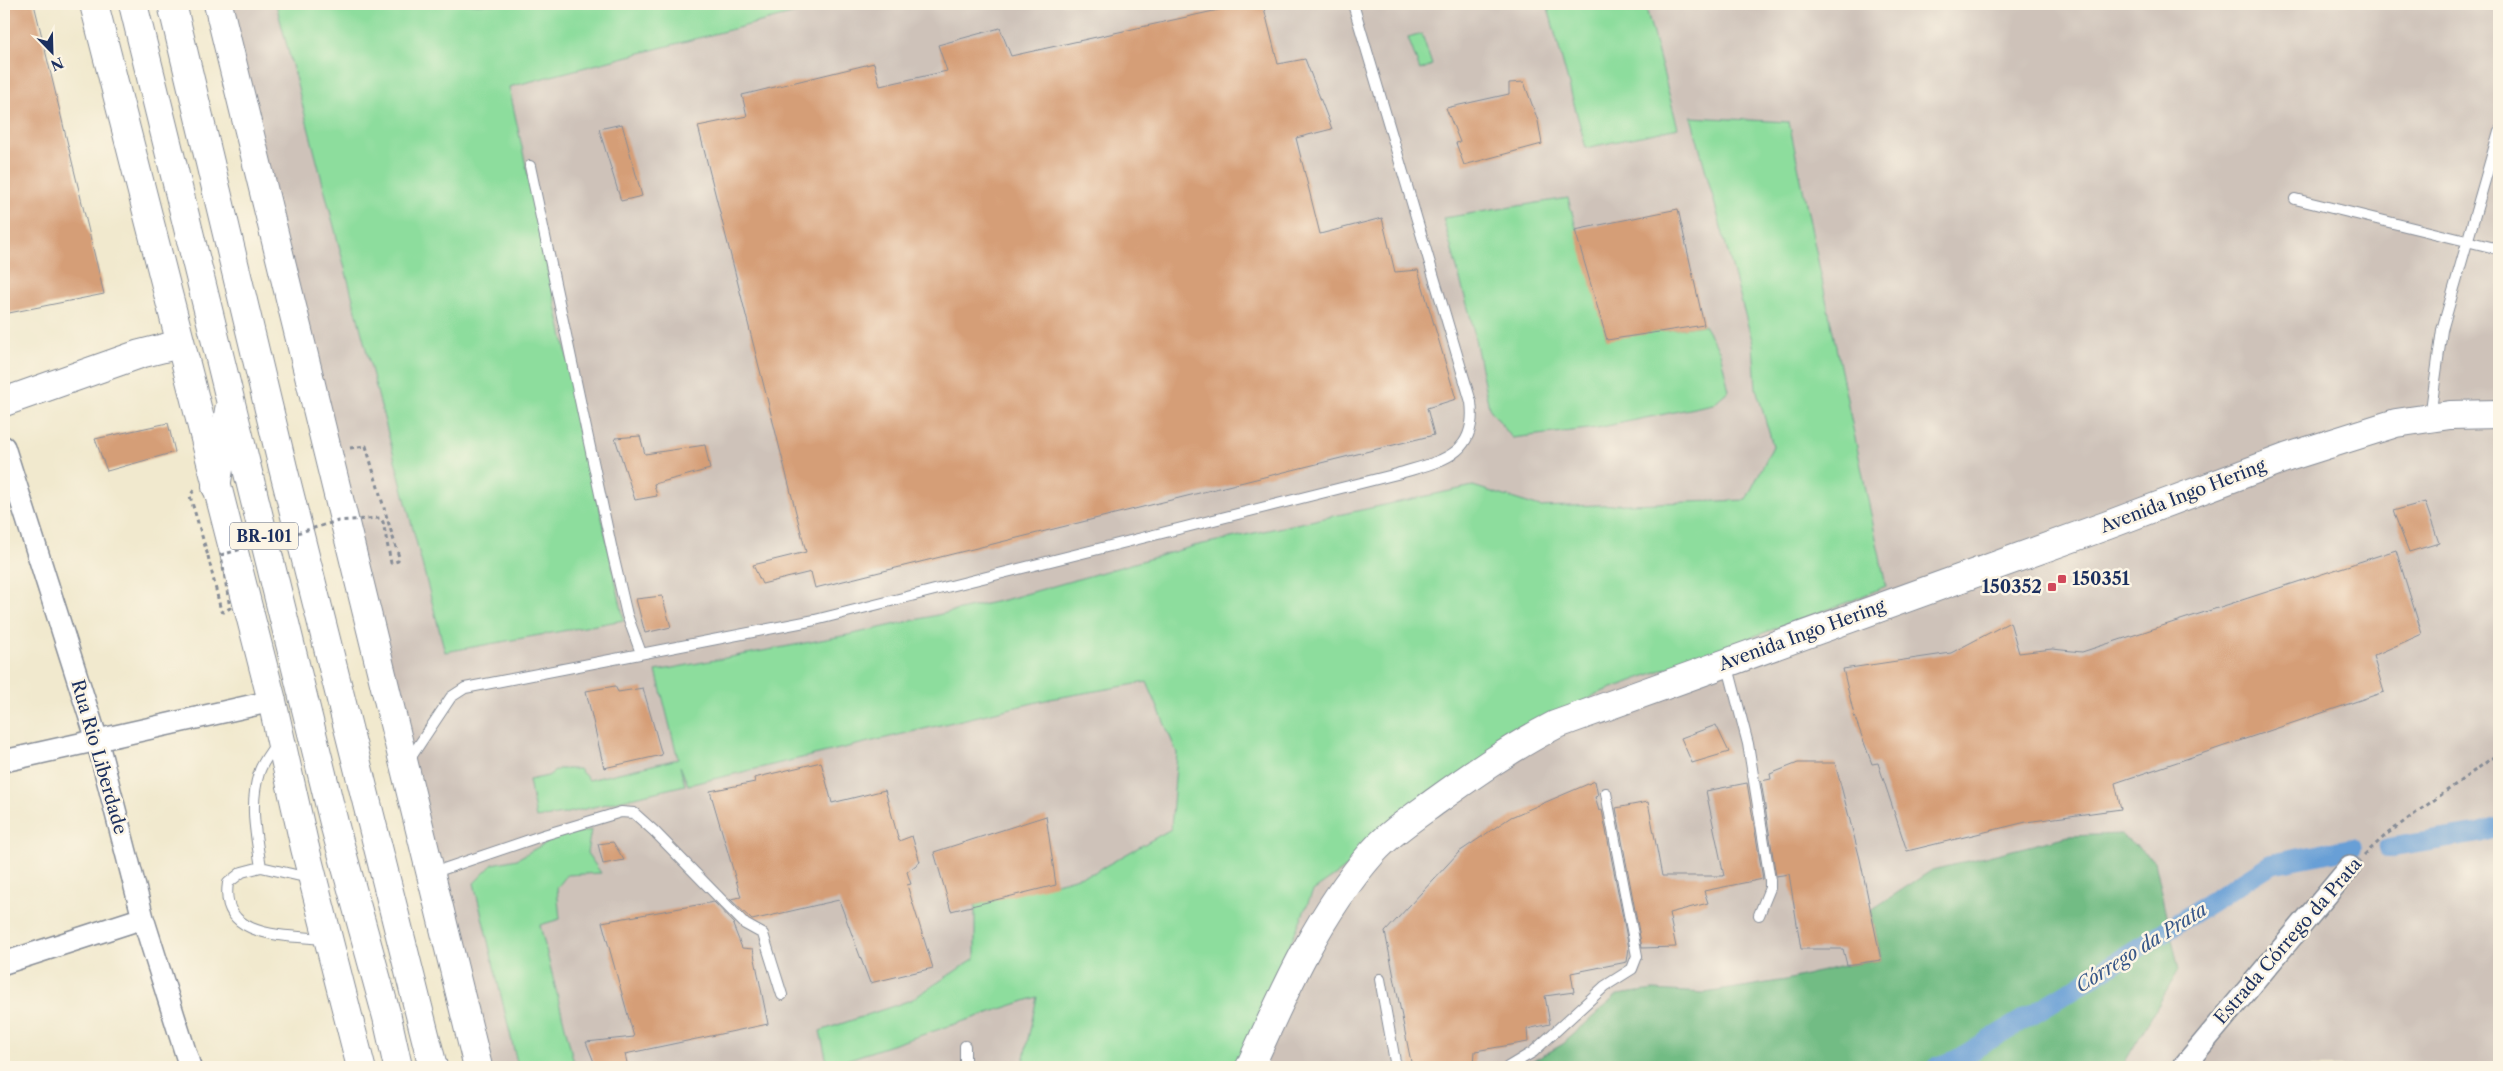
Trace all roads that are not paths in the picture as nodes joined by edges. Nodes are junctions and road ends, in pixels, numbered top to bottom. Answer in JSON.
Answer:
{"nodes":[{"id":1,"x":94,"y":4,"type":"edge"},
{"id":2,"x":133,"y":4,"type":"edge"},
{"id":3,"x":172,"y":4,"type":"edge"},
{"id":4,"x":218,"y":4,"type":"edge"},
{"id":5,"x":1354,"y":4,"type":"edge"},
{"id":6,"x":2499,"y":132,"type":"edge"},
{"id":7,"x":530,"y":166,"type":"dead end"},
{"id":8,"x":2295,"y":199,"type":"dead end"},
{"id":9,"x":2468,"y":242,"type":"junction"},
{"id":10,"x":2499,"y":249,"type":"edge"},
{"id":11,"x":180,"y":344,"type":"junction"},
{"id":12,"x":231,"y":398,"type":"junction"},
{"id":13,"x":4,"y":402,"type":"edge"},
{"id":14,"x":2499,"y":414,"type":"edge"},
{"id":15,"x":2430,"y":418,"type":"junction"},
{"id":16,"x":4,"y":447,"type":"edge"},
{"id":17,"x":216,"y":487,"type":"junction"},
{"id":18,"x":641,"y":653,"type":"junction"},
{"id":19,"x":1727,"y":662,"type":"junction"},
{"id":20,"x":272,"y":700,"type":"junction"},
{"id":21,"x":280,"y":737,"type":"junction"},
{"id":22,"x":97,"y":740,"type":"junction"},
{"id":23,"x":4,"y":761,"type":"edge"},
{"id":24,"x":405,"y":766,"type":"junction"},
{"id":25,"x":1606,"y":793,"type":"dead end"},
{"id":26,"x":262,"y":867,"type":"junction"},
{"id":27,"x":2350,"y":867,"type":"road end"},
{"id":28,"x":431,"y":874,"type":"junction"},
{"id":29,"x":313,"y":879,"type":"junction"},
{"id":30,"x":1759,"y":915,"type":"dead end"},
{"id":31,"x":143,"y":918,"type":"junction"},
{"id":32,"x":328,"y":939,"type":"junction"},
{"id":33,"x":4,"y":963,"type":"edge"},
{"id":34,"x":1380,"y":979,"type":"dead end"},
{"id":35,"x":782,"y":994,"type":"dead end"},
{"id":36,"x":965,"y":1046,"type":"dead end"},
{"id":37,"x":190,"y":1067,"type":"edge"},
{"id":38,"x":361,"y":1067,"type":"edge"},
{"id":39,"x":398,"y":1067,"type":"edge"},
{"id":40,"x":433,"y":1067,"type":"edge"},
{"id":41,"x":478,"y":1067,"type":"edge"},
{"id":42,"x":965,"y":1067,"type":"edge"},
{"id":43,"x":1250,"y":1067,"type":"edge"},
{"id":44,"x":1396,"y":1067,"type":"edge"},
{"id":45,"x":1508,"y":1067,"type":"edge"},
{"id":46,"x":2183,"y":1067,"type":"edge"}],
"edges":[{"from":1,"to":11,"type":"main road"},
{"from":2,"to":12,"type":"main road","number":"BR-101"},
{"from":3,"to":40,"type":"main road","number":"BR-101"},
{"from":4,"to":24,"type":"main road"},
{"from":5,"to":18,"type":"lane"},
{"from":6,"to":9,"type":"lane"},
{"from":7,"to":18,"type":"lane"},
{"from":8,"to":9,"type":"lane"},
{"from":9,"to":10,"type":"lane"},
{"from":9,"to":15,"type":"lane"},
{"from":11,"to":13,"type":"main road"},
{"from":11,"to":17,"type":"main road"},
{"from":12,"to":17,"type":"main road"},
{"from":12,"to":39,"type":"main road","number":"BR-101"},
{"from":14,"to":15,"type":"main road","name":"Avenida Ingo Hering"},
{"from":15,"to":19,"type":"main road","name":"Avenida Ingo Hering"},
{"from":16,"to":22,"type":"street","name":"Rua Rio Liberdade"},
{"from":17,"to":20,"type":"main road"},
{"from":18,"to":24,"type":"lane"},
{"from":19,"to":30,"type":"lane"},
{"from":19,"to":43,"type":"main road","name":"Avenida Ingo Hering"},
{"from":20,"to":21,"type":"main road"},
{"from":20,"to":22,"type":"street"},
{"from":21,"to":26,"type":"lane"},
{"from":21,"to":29,"type":"main road"},
{"from":22,"to":23,"type":"street"},
{"from":22,"to":31,"type":"street","name":"Rua Rio Liberdade"},
{"from":24,"to":28,"type":"main road"},
{"from":25,"to":45,"type":"lane"},
{"from":26,"to":29,"type":"lane"},
{"from":26,"to":32,"type":"lane"},
{"from":27,"to":46,"type":"street","name":"Estrada Córrego da Prata"},
{"from":28,"to":35,"type":"lane"},
{"from":28,"to":41,"type":"main road"},
{"from":29,"to":32,"type":"main road"},
{"from":31,"to":33,"type":"street"},
{"from":31,"to":37,"type":"street","name":"Rua Rio Liberdade"},
{"from":32,"to":38,"type":"main road"},
{"from":34,"to":44,"type":"lane"},
{"from":36,"to":42,"type":"lane"}]}
